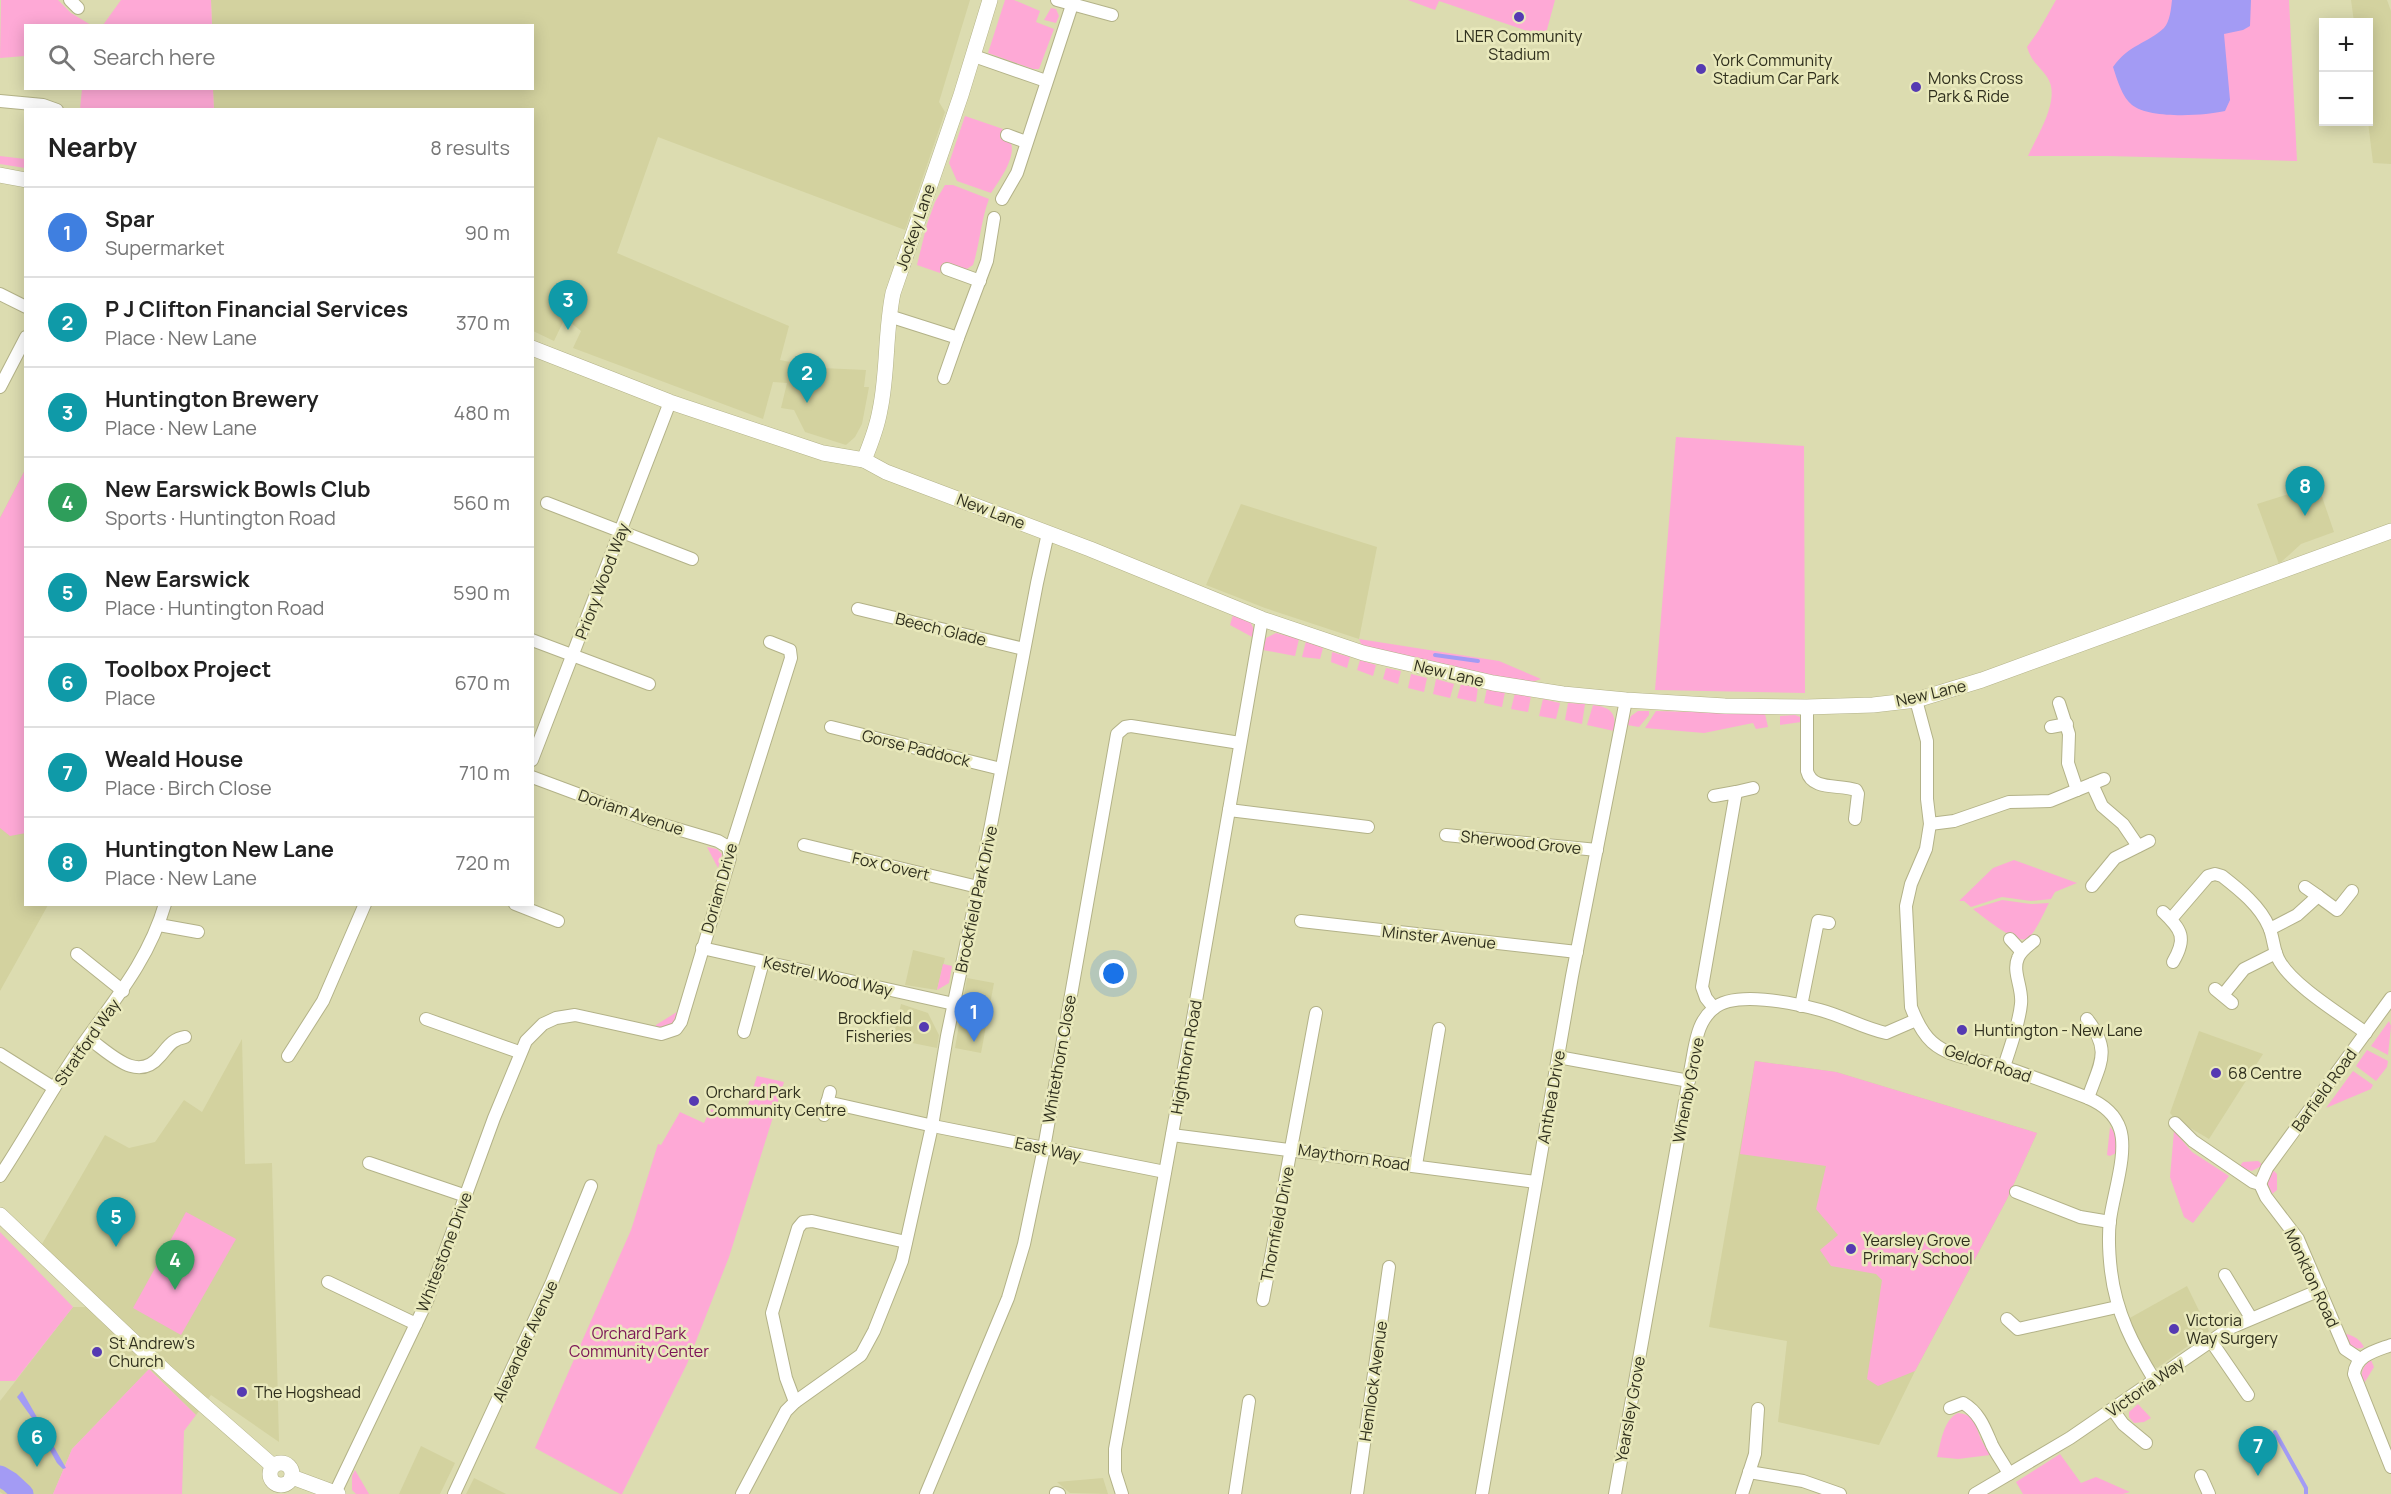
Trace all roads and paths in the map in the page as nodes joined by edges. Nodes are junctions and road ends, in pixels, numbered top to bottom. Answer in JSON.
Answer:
{"nodes":[{"id":1,"x":990,"y":0,"type":"edge"},
{"id":2,"x":1057,"y":0,"type":"edge"},
{"id":3,"x":1072,"y":5,"type":"junction"},
{"id":4,"x":1112,"y":15,"type":"dead end"},
{"id":5,"x":974,"y":56,"type":"junction"},
{"id":6,"x":1046,"y":81,"type":"junction"},
{"id":7,"x":0,"y":101,"type":"edge"},
{"id":8,"x":51,"y":108,"type":"edge"},
{"id":9,"x":1007,"y":135,"type":"dead end"},
{"id":10,"x":1026,"y":141,"type":"junction"},
{"id":11,"x":0,"y":175,"type":"edge"},
{"id":12,"x":24,"y":180,"type":"edge"},
{"id":13,"x":1002,"y":200,"type":"dead end"},
{"id":14,"x":994,"y":218,"type":"dead end"},
{"id":15,"x":947,"y":269,"type":"dead end"},
{"id":16,"x":980,"y":281,"type":"junction"},
{"id":17,"x":0,"y":294,"type":"edge"},
{"id":18,"x":24,"y":306,"type":"edge"},
{"id":19,"x":889,"y":316,"type":"junction"},
{"id":20,"x":958,"y":338,"type":"junction"},
{"id":21,"x":24,"y":341,"type":"edge"},
{"id":22,"x":534,"y":349,"type":"edge"},
{"id":23,"x":944,"y":378,"type":"dead end"},
{"id":24,"x":0,"y":387,"type":"edge"},
{"id":25,"x":670,"y":402,"type":"junction"},
{"id":26,"x":864,"y":460,"type":"junction"},
{"id":27,"x":547,"y":503,"type":"dead end"},
{"id":28,"x":621,"y":531,"type":"junction"},
{"id":29,"x":2391,"y":531,"type":"edge"},
{"id":30,"x":1048,"y":533,"type":"junction"},
{"id":31,"x":692,"y":559,"type":"dead end"},
{"id":32,"x":858,"y":609,"type":"dead end"},
{"id":33,"x":1262,"y":619,"type":"junction"},
{"id":34,"x":534,"y":641,"type":"edge"},
{"id":35,"x":770,"y":642,"type":"dead end"},
{"id":36,"x":1024,"y":649,"type":"junction"},
{"id":37,"x":574,"y":656,"type":"junction"},
{"id":38,"x":649,"y":684,"type":"dead end"},
{"id":39,"x":1626,"y":700,"type":"junction"},
{"id":40,"x":1916,"y":700,"type":"junction"},
{"id":41,"x":2059,"y":703,"type":"dead end"},
{"id":42,"x":1807,"y":707,"type":"junction"},
{"id":43,"x":2067,"y":724,"type":"junction"},
{"id":44,"x":831,"y":727,"type":"dead end"},
{"id":45,"x":2051,"y":728,"type":"dead end"},
{"id":46,"x":1240,"y":743,"type":"junction"},
{"id":47,"x":534,"y":755,"type":"edge"},
{"id":48,"x":1002,"y":769,"type":"junction"},
{"id":49,"x":534,"y":778,"type":"edge"},
{"id":50,"x":1753,"y":788,"type":"dead end"},
{"id":51,"x":2077,"y":790,"type":"junction"},
{"id":52,"x":1736,"y":792,"type":"junction"},
{"id":53,"x":1714,"y":796,"type":"dead end"},
{"id":54,"x":1229,"y":810,"type":"junction"},
{"id":55,"x":1855,"y":819,"type":"dead end"},
{"id":56,"x":1930,"y":824,"type":"junction"},
{"id":57,"x":1368,"y":827,"type":"dead end"},
{"id":58,"x":1446,"y":835,"type":"dead end"},
{"id":59,"x":804,"y":845,"type":"dead end"},
{"id":60,"x":728,"y":847,"type":"junction"},
{"id":61,"x":1597,"y":850,"type":"junction"},
{"id":62,"x":2092,"y":886,"type":"dead end"},
{"id":63,"x":978,"y":887,"type":"junction"},
{"id":64,"x":2305,"y":887,"type":"dead end"},
{"id":65,"x":2352,"y":891,"type":"dead end"},
{"id":66,"x":2318,"y":897,"type":"junction"},
{"id":67,"x":164,"y":906,"type":"edge"},
{"id":68,"x":364,"y":906,"type":"edge"},
{"id":69,"x":520,"y":906,"type":"edge"},
{"id":70,"x":1822,"y":919,"type":"dead end"},
{"id":71,"x":558,"y":921,"type":"dead end"},
{"id":72,"x":1301,"y":922,"type":"dead end"},
{"id":73,"x":159,"y":925,"type":"junction"},
{"id":74,"x":2270,"y":929,"type":"junction"},
{"id":75,"x":198,"y":932,"type":"dead end"},
{"id":76,"x":2010,"y":939,"type":"dead end"},
{"id":77,"x":2034,"y":941,"type":"dead end"},
{"id":78,"x":702,"y":948,"type":"junction"},
{"id":79,"x":2022,"y":951,"type":"junction"},
{"id":80,"x":1577,"y":952,"type":"junction"},
{"id":81,"x":2276,"y":953,"type":"junction"},
{"id":82,"x":77,"y":954,"type":"dead end"},
{"id":83,"x":763,"y":962,"type":"junction"},
{"id":84,"x":2173,"y":962,"type":"dead end"},
{"id":85,"x":123,"y":991,"type":"junction"},
{"id":86,"x":2224,"y":996,"type":"dead end"},
{"id":87,"x":2391,"y":998,"type":"edge"},
{"id":88,"x":954,"y":1004,"type":"junction"},
{"id":89,"x":1801,"y":1006,"type":"junction"},
{"id":90,"x":1713,"y":1008,"type":"junction"},
{"id":91,"x":1316,"y":1013,"type":"dead end"},
{"id":92,"x":556,"y":1018,"type":"joint"},
{"id":93,"x":426,"y":1019,"type":"dead end"},
{"id":94,"x":2087,"y":1019,"type":"dead end"},
{"id":95,"x":1916,"y":1020,"type":"junction"},
{"id":96,"x":1439,"y":1029,"type":"dead end"},
{"id":97,"x":744,"y":1032,"type":"dead end"},
{"id":98,"x":2366,"y":1033,"type":"junction"},
{"id":99,"x":185,"y":1037,"type":"dead end"},
{"id":100,"x":88,"y":1038,"type":"junction"},
{"id":101,"x":0,"y":1053,"type":"edge"},
{"id":102,"x":519,"y":1053,"type":"junction"},
{"id":103,"x":288,"y":1056,"type":"dead end"},
{"id":104,"x":1558,"y":1057,"type":"junction"},
{"id":105,"x":2004,"y":1067,"type":"junction"},
{"id":106,"x":1689,"y":1081,"type":"junction"},
{"id":107,"x":54,"y":1088,"type":"junction"},
{"id":108,"x":2088,"y":1098,"type":"junction"},
{"id":109,"x":827,"y":1103,"type":"dead end"},
{"id":110,"x":2175,"y":1123,"type":"dead end"},
{"id":111,"x":932,"y":1126,"type":"junction"},
{"id":112,"x":1172,"y":1135,"type":"junction"},
{"id":113,"x":1044,"y":1148,"type":"junction"},
{"id":114,"x":1292,"y":1149,"type":"junction"},
{"id":115,"x":369,"y":1163,"type":"dead end"},
{"id":116,"x":1416,"y":1166,"type":"junction"},
{"id":117,"x":1165,"y":1172,"type":"junction"},
{"id":118,"x":0,"y":1176,"type":"edge"},
{"id":119,"x":1536,"y":1182,"type":"junction"},
{"id":120,"x":2260,"y":1184,"type":"junction"},
{"id":121,"x":591,"y":1186,"type":"dead end"},
{"id":122,"x":2016,"y":1192,"type":"dead end"},
{"id":123,"x":466,"y":1196,"type":"junction"},
{"id":124,"x":0,"y":1215,"type":"edge"},
{"id":125,"x":2109,"y":1222,"type":"junction"},
{"id":126,"x":906,"y":1242,"type":"junction"},
{"id":127,"x":1389,"y":1267,"type":"dead end"},
{"id":128,"x":2225,"y":1275,"type":"dead end"},
{"id":129,"x":328,"y":1282,"type":"dead end"},
{"id":130,"x":2320,"y":1290,"type":"junction"},
{"id":131,"x":1262,"y":1300,"type":"dead end"},
{"id":132,"x":2117,"y":1307,"type":"junction"},
{"id":133,"x":2251,"y":1318,"type":"junction"},
{"id":134,"x":2007,"y":1319,"type":"dead end"},
{"id":135,"x":1645,"y":1323,"type":"joint"},
{"id":136,"x":416,"y":1324,"type":"junction"},
{"id":137,"x":2211,"y":1341,"type":"junction"},
{"id":138,"x":2391,"y":1345,"type":"edge"},
{"id":139,"x":2360,"y":1359,"type":"junction"},
{"id":140,"x":2155,"y":1381,"type":"junction"},
{"id":141,"x":2248,"y":1395,"type":"dead end"},
{"id":142,"x":1249,"y":1401,"type":"dead end"},
{"id":143,"x":795,"y":1402,"type":"junction"},
{"id":144,"x":1950,"y":1408,"type":"dead end"},
{"id":145,"x":1758,"y":1409,"type":"dead end"},
{"id":146,"x":2113,"y":1410,"type":"junction"},
{"id":147,"x":2146,"y":1443,"type":"dead end"},
{"id":148,"x":273,"y":1466,"type":"junction"},
{"id":149,"x":2391,"y":1467,"type":"edge"},
{"id":150,"x":1749,"y":1472,"type":"junction"},
{"id":151,"x":2009,"y":1474,"type":"junction"},
{"id":152,"x":2201,"y":1476,"type":"dead end"},
{"id":153,"x":292,"y":1477,"type":"junction"},
{"id":154,"x":276,"y":1489,"type":"edge"},
{"id":155,"x":337,"y":1493,"type":"edge"},
{"id":156,"x":454,"y":1494,"type":"edge"},
{"id":157,"x":742,"y":1494,"type":"edge"},
{"id":158,"x":926,"y":1494,"type":"edge"},
{"id":159,"x":1122,"y":1494,"type":"edge"},
{"id":160,"x":1235,"y":1494,"type":"edge"},
{"id":161,"x":1357,"y":1494,"type":"edge"},
{"id":162,"x":1482,"y":1494,"type":"edge"},
{"id":163,"x":1616,"y":1494,"type":"edge"},
{"id":164,"x":1742,"y":1494,"type":"edge"},
{"id":165,"x":1840,"y":1494,"type":"edge"},
{"id":166,"x":1975,"y":1494,"type":"edge"},
{"id":167,"x":2209,"y":1494,"type":"edge"}],
"edges":[{"from":1,"to":5,"type":"street","name":"Jockey Lane"},
{"from":2,"to":3,"type":"street"},
{"from":3,"to":4,"type":"street"},
{"from":3,"to":6,"type":"street"},
{"from":5,"to":6,"type":"street"},
{"from":5,"to":19,"type":"street","name":"Jockey Lane"},
{"from":6,"to":10,"type":"street"},
{"from":7,"to":8,"type":"street"},
{"from":9,"to":10,"type":"street"},
{"from":10,"to":13,"type":"street"},
{"from":11,"to":12,"type":"street"},
{"from":14,"to":16,"type":"street"},
{"from":15,"to":16,"type":"street"},
{"from":16,"to":20,"type":"street"},
{"from":17,"to":18,"type":"street"},
{"from":19,"to":20,"type":"street"},
{"from":19,"to":26,"type":"street","name":"Jockey Lane"},
{"from":20,"to":23,"type":"street"},
{"from":21,"to":24,"type":"street"},
{"from":22,"to":25,"type":"street","name":"New Lane"},
{"from":25,"to":26,"type":"street","name":"New Lane"},
{"from":25,"to":28,"type":"street","name":"Priory Wood Way"},
{"from":26,"to":30,"type":"street","name":"New Lane"},
{"from":27,"to":28,"type":"street"},
{"from":28,"to":31,"type":"street"},
{"from":28,"to":37,"type":"street","name":"Priory Wood Way"},
{"from":29,"to":40,"type":"street","name":"New Lane"},
{"from":30,"to":33,"type":"street","name":"New Lane"},
{"from":30,"to":36,"type":"street","name":"Brockfield Park Drive"},
{"from":32,"to":36,"type":"street","name":"Beech Glade"},
{"from":33,"to":39,"type":"street","name":"New Lane"},
{"from":33,"to":46,"type":"street","name":"Highthorn Road"},
{"from":34,"to":37,"type":"street"},
{"from":35,"to":60,"type":"street","name":"Doriam Drive"},
{"from":36,"to":48,"type":"street","name":"Brockfield Park Drive"},
{"from":37,"to":38,"type":"street"},
{"from":37,"to":47,"type":"street","name":"Priory Wood Way"},
{"from":39,"to":42,"type":"street","name":"New Lane"},
{"from":39,"to":61,"type":"street","name":"Anthea Drive"},
{"from":40,"to":42,"type":"street","name":"New Lane"},
{"from":40,"to":56,"type":"street","name":"Geldof Road"},
{"from":41,"to":43,"type":"street"},
{"from":42,"to":55,"type":"street"},
{"from":43,"to":45,"type":"street"},
{"from":43,"to":51,"type":"street"},
{"from":44,"to":48,"type":"street","name":"Gorse Paddock"},
{"from":46,"to":54,"type":"street","name":"Highthorn Road"},
{"from":46,"to":113,"type":"street","name":"Whitethorn Close"},
{"from":48,"to":63,"type":"street","name":"Brockfield Park Drive"},
{"from":49,"to":60,"type":"street","name":"Doriam Avenue"},
{"from":50,"to":52,"type":"street"},
{"from":51,"to":56,"type":"street"},
{"from":51,"to":62,"type":"street"},
{"from":52,"to":53,"type":"street"},
{"from":52,"to":90,"type":"street"},
{"from":54,"to":57,"type":"street"},
{"from":54,"to":112,"type":"street","name":"Highthorn Road"},
{"from":56,"to":95,"type":"street","name":"Geldof Road"},
{"from":58,"to":61,"type":"street","name":"Sherwood Grove"},
{"from":59,"to":63,"type":"street","name":"Fox Covert"},
{"from":60,"to":78,"type":"street","name":"Doriam Drive"},
{"from":61,"to":80,"type":"street","name":"Anthea Drive"},
{"from":63,"to":88,"type":"street","name":"Brockfield Park Drive"},
{"from":64,"to":66,"type":"street"},
{"from":65,"to":66,"type":"street"},
{"from":66,"to":74,"type":"street"},
{"from":67,"to":73,"type":"street","name":"Stratford Way"},
{"from":68,"to":103,"type":"street"},
{"from":69,"to":71,"type":"street"},
{"from":70,"to":89,"type":"street"},
{"from":72,"to":80,"type":"street","name":"Minster Avenue"},
{"from":73,"to":75,"type":"street"},
{"from":73,"to":85,"type":"street","name":"Stratford Way"},
{"from":74,"to":81,"type":"street"},
{"from":74,"to":84,"type":"street"},
{"from":76,"to":79,"type":"street"},
{"from":77,"to":79,"type":"street"},
{"from":78,"to":83,"type":"street","name":"Kestrel Wood Way"},
{"from":78,"to":92,"type":"street","name":"Doriam Drive"},
{"from":79,"to":105,"type":"street"},
{"from":80,"to":104,"type":"street","name":"Anthea Drive"},
{"from":81,"to":86,"type":"street"},
{"from":81,"to":98,"type":"street"},
{"from":82,"to":85,"type":"street"},
{"from":83,"to":88,"type":"street","name":"Kestrel Wood Way"},
{"from":83,"to":97,"type":"street"},
{"from":85,"to":100,"type":"street","name":"Stratford Way"},
{"from":87,"to":98,"type":"street","name":"Barfield Road"},
{"from":88,"to":111,"type":"street","name":"Brockfield Park Drive"},
{"from":89,"to":90,"type":"street"},
{"from":89,"to":95,"type":"street"},
{"from":90,"to":106,"type":"street","name":"Whenby Grove"},
{"from":91,"to":114,"type":"street","name":"Thornfield Drive"},
{"from":92,"to":102,"type":"street","name":"Whitestone Drive"},
{"from":93,"to":102,"type":"street"},
{"from":94,"to":108,"type":"street"},
{"from":95,"to":105,"type":"street","name":"Geldof Road"},
{"from":96,"to":116,"type":"street"},
{"from":98,"to":120,"type":"street","name":"Barfield Road"},
{"from":99,"to":100,"type":"street"},
{"from":100,"to":107,"type":"street","name":"Stratford Way"},
{"from":101,"to":107,"type":"street"},
{"from":102,"to":123,"type":"street","name":"Whitestone Drive"},
{"from":104,"to":106,"type":"street"},
{"from":104,"to":119,"type":"street","name":"Anthea Drive"},
{"from":105,"to":108,"type":"street","name":"Geldof Road"},
{"from":106,"to":135,"type":"street","name":"Whenby Grove"},
{"from":107,"to":118,"type":"street","name":"Stratford Way"},
{"from":108,"to":125,"type":"street","name":"Geldof Road"},
{"from":109,"to":111,"type":"street","name":"East Way"},
{"from":110,"to":120,"type":"street","name":"Monkton Road"},
{"from":111,"to":113,"type":"street","name":"East Way"},
{"from":111,"to":126,"type":"street","name":"Brockfield Park Drive"},
{"from":112,"to":114,"type":"street","name":"Maythorn Road"},
{"from":112,"to":117,"type":"street","name":"Highthorn Road"},
{"from":113,"to":117,"type":"street","name":"East Way"},
{"from":113,"to":158,"type":"street","name":"Whitethorn Close"},
{"from":114,"to":116,"type":"street","name":"Maythorn Road"},
{"from":114,"to":131,"type":"street","name":"Thornfield Drive"},
{"from":115,"to":123,"type":"street"},
{"from":116,"to":119,"type":"street","name":"Maythorn Road"},
{"from":117,"to":159,"type":"street","name":"Highthorn Road"},
{"from":119,"to":162,"type":"street","name":"Anthea Drive"},
{"from":120,"to":130,"type":"street","name":"Monkton Road"},
{"from":121,"to":156,"type":"street","name":"Alexander Avenue"},
{"from":122,"to":125,"type":"street"},
{"from":123,"to":136,"type":"street","name":"Whitestone Drive"},
{"from":124,"to":148,"type":"street"},
{"from":125,"to":132,"type":"street","name":"Geldof Road"},
{"from":126,"to":143,"type":"street","name":"Brockfield Park Drive"},
{"from":126,"to":143,"type":"street"},
{"from":127,"to":161,"type":"street","name":"Hemlock Avenue"},
{"from":128,"to":133,"type":"street"},
{"from":129,"to":136,"type":"street"},
{"from":130,"to":133,"type":"street","name":"Victoria Way"},
{"from":130,"to":139,"type":"street","name":"Monkton Road"},
{"from":132,"to":134,"type":"street"},
{"from":132,"to":140,"type":"street","name":"Geldof Road"},
{"from":133,"to":137,"type":"street","name":"Victoria Way"},
{"from":135,"to":163,"type":"street","name":"Yearsley Grove"},
{"from":136,"to":155,"type":"street","name":"Whitestone Drive"},
{"from":137,"to":140,"type":"street","name":"Victoria Way"},
{"from":137,"to":141,"type":"street"},
{"from":138,"to":139,"type":"street"},
{"from":139,"to":149,"type":"street"},
{"from":140,"to":146,"type":"street","name":"Victoria Way"},
{"from":142,"to":160,"type":"street"},
{"from":143,"to":157,"type":"street","name":"Brockfield Park Drive"},
{"from":144,"to":151,"type":"street"},
{"from":145,"to":150,"type":"street"},
{"from":146,"to":147,"type":"street"},
{"from":146,"to":151,"type":"street","name":"Victoria Way"},
{"from":148,"to":153,"type":"street"},
{"from":148,"to":154,"type":"street"},
{"from":150,"to":164,"type":"street"},
{"from":150,"to":165,"type":"street"},
{"from":151,"to":166,"type":"street","name":"Victoria Way"},
{"from":152,"to":167,"type":"street"},
{"from":153,"to":154,"type":"street"},
{"from":153,"to":155,"type":"street"}]}
